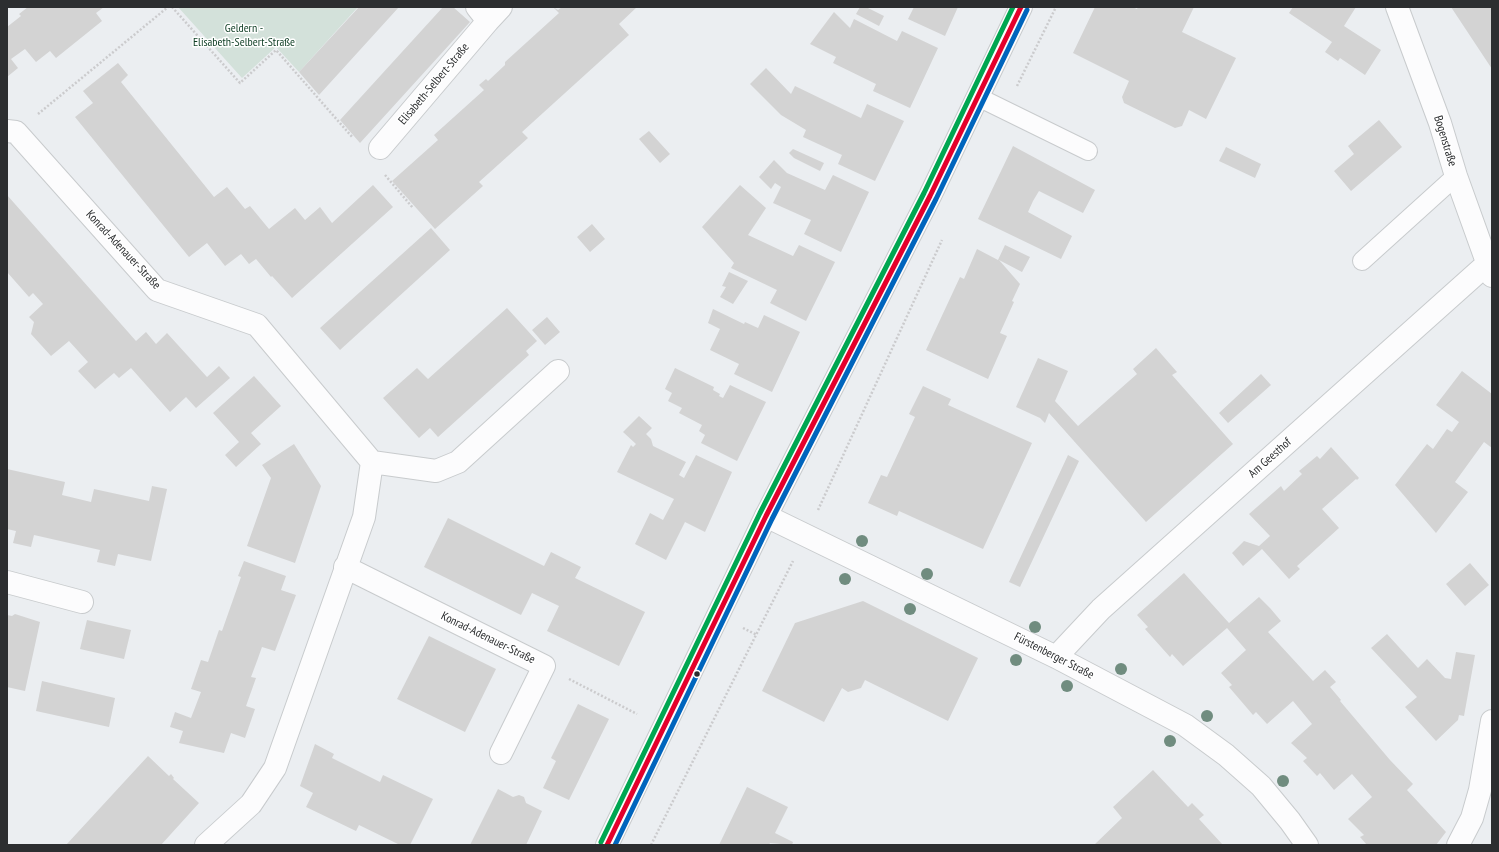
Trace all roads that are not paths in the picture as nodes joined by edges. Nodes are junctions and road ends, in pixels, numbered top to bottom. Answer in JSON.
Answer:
{"nodes":[{"id":1,"x":1022,"y":7,"type":"edge"},
{"id":2,"x":1397,"y":7,"type":"edge"},
{"id":3,"x":489,"y":12,"type":"edge"},
{"id":4,"x":978,"y":97,"type":"junction"},
{"id":5,"x":11,"y":131,"type":"edge"},
{"id":6,"x":380,"y":148,"type":"dead end"},
{"id":7,"x":1088,"y":151,"type":"dead end"},
{"id":8,"x":1456,"y":176,"type":"junction"},
{"id":9,"x":1362,"y":261,"type":"dead end"},
{"id":10,"x":1490,"y":270,"type":"edge"},
{"id":11,"x":558,"y":371,"type":"dead end"},
{"id":12,"x":372,"y":462,"type":"junction"},
{"id":13,"x":766,"y":516,"type":"junction"},
{"id":14,"x":346,"y":567,"type":"junction"},
{"id":15,"x":7,"y":582,"type":"edge"},
{"id":16,"x":82,"y":602,"type":"dead end"},
{"id":17,"x":1056,"y":657,"type":"junction"},
{"id":18,"x":1492,"y":721,"type":"edge"},
{"id":19,"x":501,"y":753,"type":"dead end"},
{"id":20,"x":206,"y":845,"type":"edge"},
{"id":21,"x":606,"y":845,"type":"edge"},
{"id":22,"x":1307,"y":845,"type":"edge"},
{"id":23,"x":1458,"y":845,"type":"edge"}],
"edges":[{"from":1,"to":4,"type":"street"},
{"from":2,"to":8,"type":"street","name":"Bogenstraße"},
{"from":3,"to":6,"type":"street","name":"Elisabeth-Selbert-Straße"},
{"from":4,"to":7,"type":"lane"},
{"from":4,"to":13,"type":"street"},
{"from":5,"to":12,"type":"street","name":"Konrad-Adenauer-Straße"},
{"from":8,"to":9,"type":"lane"},
{"from":8,"to":10,"type":"street","name":"Bogenstraße"},
{"from":10,"to":17,"type":"street","name":"Am Geesthof"},
{"from":11,"to":12,"type":"street"},
{"from":12,"to":14,"type":"street"},
{"from":13,"to":17,"type":"street","name":"Fürstenberger Straße"},
{"from":13,"to":21,"type":"street"},
{"from":14,"to":19,"type":"street","name":"Konrad-Adenauer-Straße"},
{"from":14,"to":20,"type":"street"},
{"from":15,"to":16,"type":"street"},
{"from":17,"to":22,"type":"street","name":"Fürstenberger Straße"},
{"from":18,"to":23,"type":"street"}]}
